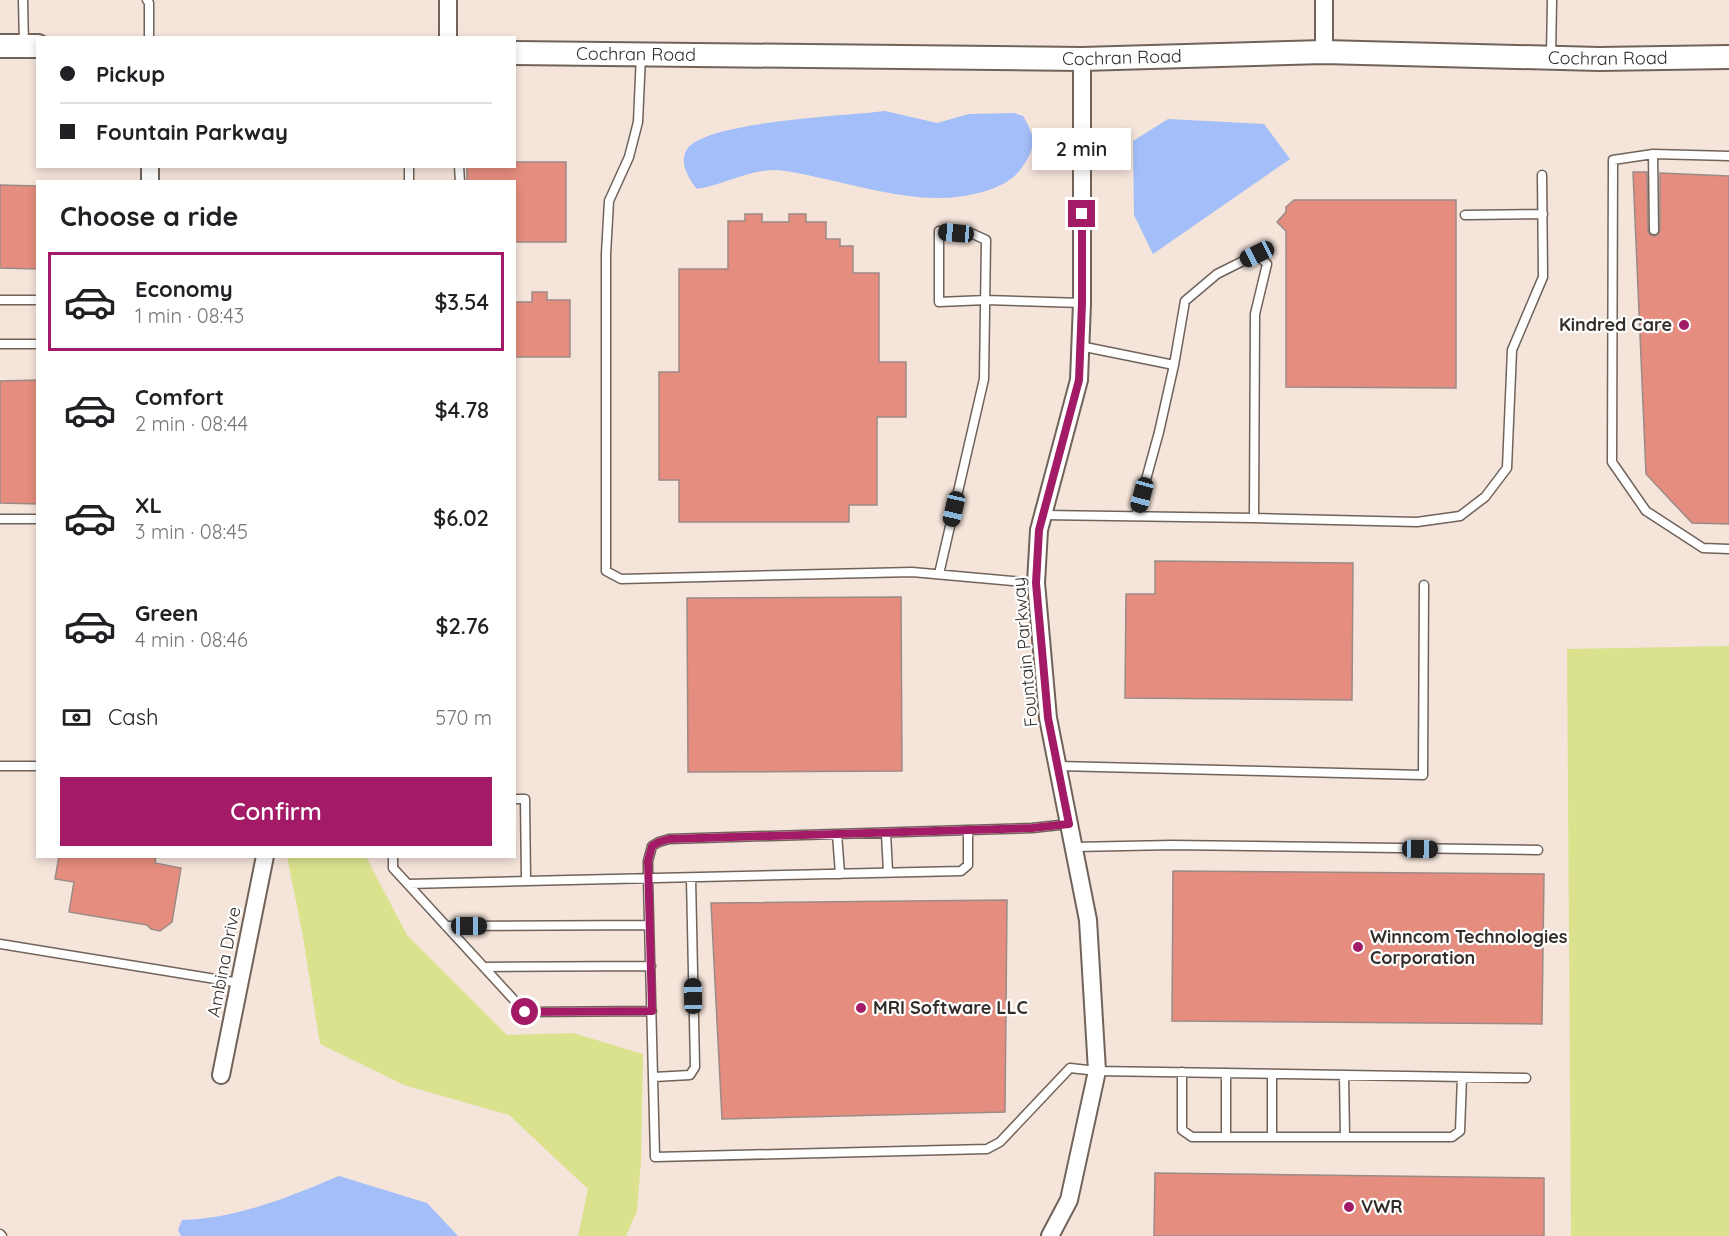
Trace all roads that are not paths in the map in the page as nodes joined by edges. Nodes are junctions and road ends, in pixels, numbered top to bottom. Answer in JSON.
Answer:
{"nodes":[{"id":1,"x":23,"y":0,"type":"edge"},
{"id":2,"x":147,"y":0,"type":"edge"},
{"id":3,"x":448,"y":0,"type":"edge"},
{"id":4,"x":1324,"y":0,"type":"edge"},
{"id":5,"x":1552,"y":0,"type":"edge"},
{"id":6,"x":149,"y":36,"type":"edge"},
{"id":7,"x":448,"y":36,"type":"edge"},
{"id":8,"x":0,"y":46,"type":"edge"},
{"id":9,"x":31,"y":46,"type":"edge"},
{"id":10,"x":1324,"y":52,"type":"junction"},
{"id":11,"x":516,"y":53,"type":"edge"},
{"id":12,"x":641,"y":54,"type":"junction"},
{"id":13,"x":1551,"y":57,"type":"junction"},
{"id":14,"x":1729,"y":57,"type":"edge"},
{"id":15,"x":1082,"y":59,"type":"junction"},
{"id":16,"x":1653,"y":154,"type":"junction"},
{"id":17,"x":1729,"y":156,"type":"edge"},
{"id":18,"x":1542,"y":175,"type":"dead end"},
{"id":19,"x":1543,"y":214,"type":"junction"},
{"id":20,"x":1465,"y":215,"type":"dead end"},
{"id":21,"x":1653,"y":230,"type":"dead end"},
{"id":22,"x":0,"y":300,"type":"edge"},
{"id":23,"x":36,"y":300,"type":"edge"},
{"id":24,"x":986,"y":300,"type":"junction"},
{"id":25,"x":1082,"y":303,"type":"junction"},
{"id":26,"x":0,"y":344,"type":"edge"},
{"id":27,"x":36,"y":344,"type":"edge"},
{"id":28,"x":1080,"y":346,"type":"junction"},
{"id":29,"x":1173,"y":365,"type":"junction"},
{"id":30,"x":1043,"y":515,"type":"junction"},
{"id":31,"x":1136,"y":516,"type":"junction"},
{"id":32,"x":1254,"y":518,"type":"junction"},
{"id":33,"x":0,"y":519,"type":"edge"},
{"id":34,"x":36,"y":519,"type":"edge"},
{"id":35,"x":1729,"y":549,"type":"edge"},
{"id":36,"x":939,"y":574,"type":"junction"},
{"id":37,"x":1036,"y":583,"type":"junction"},
{"id":38,"x":1424,"y":585,"type":"dead end"},
{"id":39,"x":0,"y":766,"type":"edge"},
{"id":40,"x":36,"y":766,"type":"edge"},
{"id":41,"x":1058,"y":766,"type":"junction"},
{"id":42,"x":516,"y":799,"type":"edge"},
{"id":43,"x":1069,"y":824,"type":"junction"},
{"id":44,"x":968,"y":830,"type":"junction"},
{"id":45,"x":886,"y":833,"type":"junction"},
{"id":46,"x":837,"y":834,"type":"junction"},
{"id":47,"x":516,"y":841,"type":"edge"},
{"id":48,"x":525,"y":841,"type":"junction"},
{"id":49,"x":1074,"y":847,"type":"junction"},
{"id":50,"x":1538,"y":850,"type":"dead end"},
{"id":51,"x":265,"y":858,"type":"edge"},
{"id":52,"x":393,"y":858,"type":"edge"},
{"id":53,"x":888,"y":873,"type":"junction"},
{"id":54,"x":840,"y":874,"type":"junction"},
{"id":55,"x":691,"y":878,"type":"junction"},
{"id":56,"x":648,"y":879,"type":"junction"},
{"id":57,"x":526,"y":881,"type":"junction"},
{"id":58,"x":408,"y":884,"type":"junction"},
{"id":59,"x":649,"y":925,"type":"junction"},
{"id":60,"x":446,"y":926,"type":"junction"},
{"id":61,"x":0,"y":944,"type":"edge"},
{"id":62,"x":651,"y":966,"type":"junction"},
{"id":63,"x":484,"y":967,"type":"junction"},
{"id":64,"x":240,"y":982,"type":"junction"},
{"id":65,"x":652,"y":1011,"type":"junction"},
{"id":66,"x":1097,"y":1071,"type":"junction"},
{"id":67,"x":1182,"y":1072,"type":"junction"},
{"id":68,"x":1226,"y":1073,"type":"junction"},
{"id":69,"x":1272,"y":1074,"type":"junction"},
{"id":70,"x":221,"y":1075,"type":"dead end"},
{"id":71,"x":1344,"y":1075,"type":"junction"},
{"id":72,"x":654,"y":1077,"type":"junction"},
{"id":73,"x":1462,"y":1077,"type":"junction"},
{"id":74,"x":1526,"y":1078,"type":"dead end"},
{"id":75,"x":1226,"y":1137,"type":"junction"},
{"id":76,"x":1272,"y":1137,"type":"junction"},
{"id":77,"x":1345,"y":1137,"type":"junction"},
{"id":78,"x":1050,"y":1236,"type":"edge"}],
"edges":[{"from":1,"to":9,"type":"lane"},
{"from":2,"to":6,"type":"lane"},
{"from":3,"to":7,"type":"street"},
{"from":4,"to":10,"type":"street"},
{"from":5,"to":13,"type":"lane"},
{"from":8,"to":9,"type":"street"},
{"from":10,"to":13,"type":"street","name":"Cochran Road"},
{"from":10,"to":15,"type":"street","name":"Cochran Road"},
{"from":11,"to":12,"type":"street","name":"Cochran Road"},
{"from":12,"to":15,"type":"street","name":"Cochran Road"},
{"from":12,"to":36,"type":"lane"},
{"from":13,"to":14,"type":"street","name":"Cochran Road"},
{"from":15,"to":25,"type":"street","name":"Fountain Parkway"},
{"from":16,"to":17,"type":"lane"},
{"from":16,"to":21,"type":"lane"},
{"from":16,"to":35,"type":"lane"},
{"from":18,"to":19,"type":"lane"},
{"from":19,"to":20,"type":"lane"},
{"from":19,"to":32,"type":"lane"},
{"from":22,"to":23,"type":"lane"},
{"from":24,"to":24,"type":"lane"},
{"from":24,"to":25,"type":"lane"},
{"from":24,"to":36,"type":"lane"},
{"from":25,"to":28,"type":"street","name":"Fountain Parkway"},
{"from":26,"to":27,"type":"lane"},
{"from":28,"to":29,"type":"lane"},
{"from":28,"to":30,"type":"street","name":"Fountain Parkway"},
{"from":29,"to":31,"type":"lane"},
{"from":29,"to":32,"type":"lane"},
{"from":30,"to":31,"type":"lane"},
{"from":30,"to":37,"type":"street","name":"Fountain Parkway"},
{"from":31,"to":32,"type":"lane"},
{"from":33,"to":34,"type":"lane"},
{"from":36,"to":37,"type":"lane"},
{"from":37,"to":41,"type":"street","name":"Fountain Parkway"},
{"from":38,"to":41,"type":"lane"},
{"from":39,"to":40,"type":"lane"},
{"from":41,"to":43,"type":"street","name":"Fountain Parkway"},
{"from":42,"to":48,"type":"lane"},
{"from":43,"to":44,"type":"lane"},
{"from":43,"to":49,"type":"street","name":"Fountain Parkway"},
{"from":44,"to":45,"type":"lane"},
{"from":44,"to":53,"type":"lane"},
{"from":45,"to":46,"type":"lane"},
{"from":45,"to":53,"type":"lane"},
{"from":46,"to":54,"type":"lane"},
{"from":46,"to":56,"type":"lane"},
{"from":47,"to":48,"type":"lane"},
{"from":48,"to":57,"type":"lane"},
{"from":49,"to":50,"type":"lane"},
{"from":49,"to":66,"type":"street","name":"Fountain Parkway"},
{"from":51,"to":64,"type":"street","name":"Ambina Drive"},
{"from":52,"to":58,"type":"lane"},
{"from":53,"to":54,"type":"lane"},
{"from":54,"to":55,"type":"lane"},
{"from":55,"to":56,"type":"lane"},
{"from":55,"to":72,"type":"lane"},
{"from":56,"to":57,"type":"lane"},
{"from":56,"to":59,"type":"lane"},
{"from":57,"to":58,"type":"lane"},
{"from":58,"to":60,"type":"lane"},
{"from":59,"to":60,"type":"lane"},
{"from":59,"to":62,"type":"lane"},
{"from":60,"to":63,"type":"lane"},
{"from":61,"to":64,"type":"lane"},
{"from":62,"to":63,"type":"lane"},
{"from":62,"to":65,"type":"lane"},
{"from":63,"to":65,"type":"lane"},
{"from":64,"to":70,"type":"street","name":"Ambina Drive"},
{"from":65,"to":72,"type":"lane"},
{"from":66,"to":67,"type":"lane"},
{"from":66,"to":72,"type":"lane"},
{"from":66,"to":78,"type":"street","name":"Fountain Parkway"},
{"from":67,"to":68,"type":"lane"},
{"from":67,"to":75,"type":"lane"},
{"from":68,"to":69,"type":"lane"},
{"from":68,"to":75,"type":"lane"},
{"from":69,"to":71,"type":"lane"},
{"from":69,"to":76,"type":"lane"},
{"from":71,"to":73,"type":"lane"},
{"from":71,"to":77,"type":"lane"},
{"from":73,"to":74,"type":"lane"},
{"from":73,"to":77,"type":"lane"},
{"from":75,"to":76,"type":"lane"},
{"from":76,"to":77,"type":"lane"}]}
